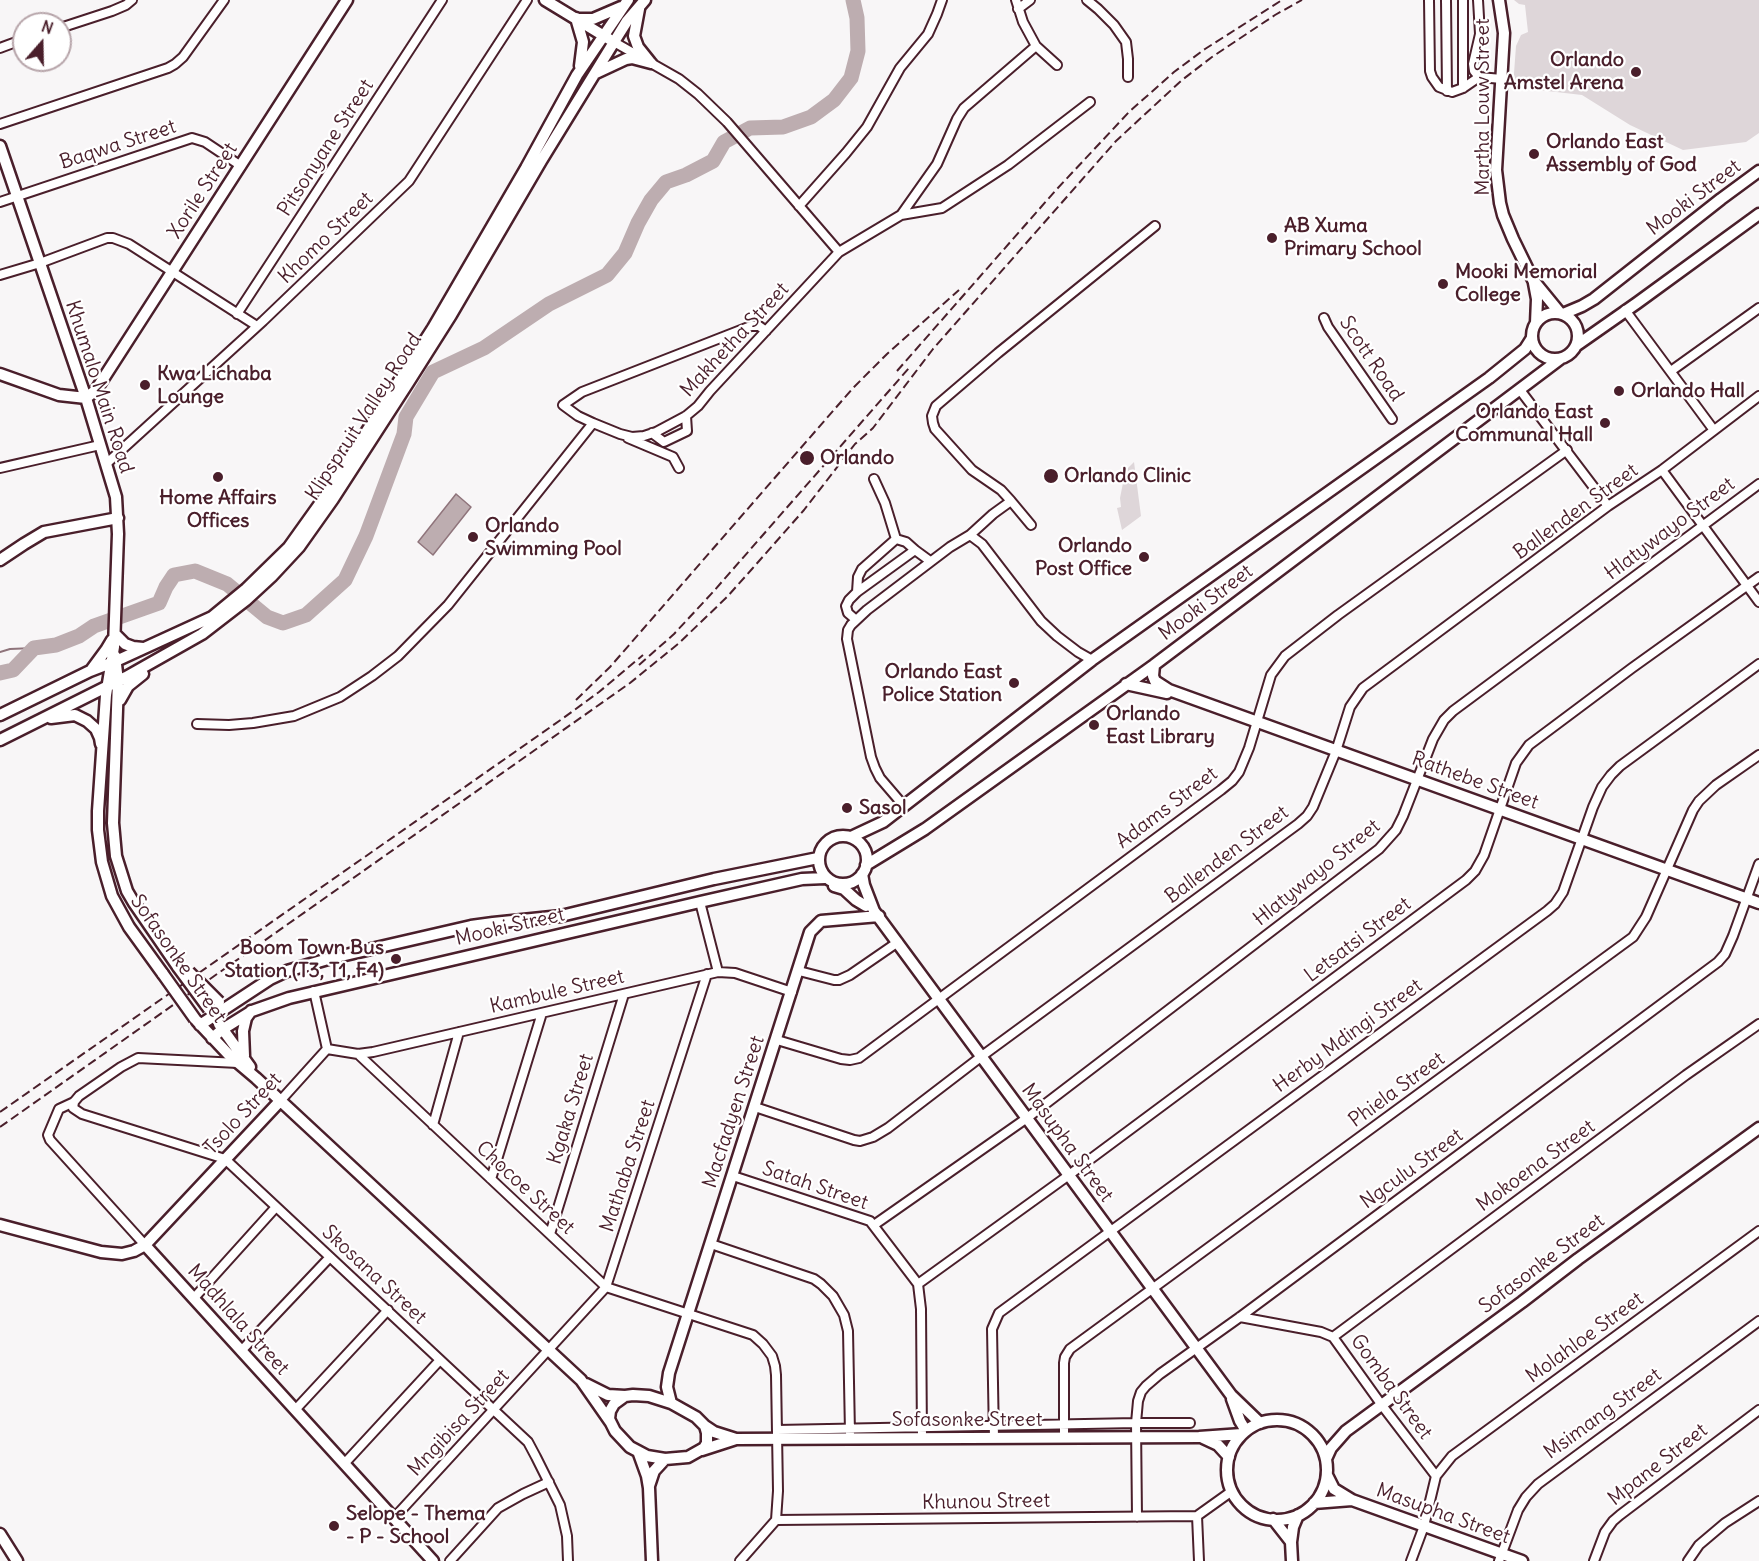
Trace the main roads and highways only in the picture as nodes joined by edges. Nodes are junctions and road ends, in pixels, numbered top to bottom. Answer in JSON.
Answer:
{"nodes":[{"id":1,"x":347,"y":0,"type":"edge"},
{"id":2,"x":545,"y":0,"type":"edge"},
{"id":3,"x":1499,"y":0,"type":"edge"},
{"id":4,"x":626,"y":2,"type":"edge"},
{"id":5,"x":642,"y":3,"type":"edge"},
{"id":6,"x":577,"y":19,"type":"junction"},
{"id":7,"x":603,"y":35,"type":"junction"},
{"id":8,"x":614,"y":42,"type":"junction"},
{"id":9,"x":596,"y":73,"type":"junction"},
{"id":10,"x":578,"y":75,"type":"junction"},
{"id":11,"x":0,"y":146,"type":"edge"},
{"id":12,"x":1759,"y":171,"type":"edge"},
{"id":13,"x":1759,"y":214,"type":"edge"},
{"id":14,"x":1533,"y":280,"type":"junction"},
{"id":15,"x":1562,"y":314,"type":"junction"},
{"id":16,"x":1536,"y":323,"type":"junction"},
{"id":17,"x":1532,"y":338,"type":"junction"},
{"id":18,"x":1577,"y":345,"type":"junction"},
{"id":19,"x":1560,"y":359,"type":"junction"},
{"id":20,"x":0,"y":374,"type":"edge"},
{"id":21,"x":86,"y":398,"type":"junction"},
{"id":22,"x":118,"y":518,"type":"junction"},
{"id":23,"x":0,"y":560,"type":"edge"},
{"id":24,"x":270,"y":573,"type":"junction"},
{"id":25,"x":229,"y":609,"type":"junction"},
{"id":26,"x":115,"y":634,"type":"junction"},
{"id":27,"x":202,"y":634,"type":"junction"},
{"id":28,"x":143,"y":648,"type":"junction"},
{"id":29,"x":113,"y":662,"type":"junction"},
{"id":30,"x":1154,"y":665,"type":"junction"},
{"id":31,"x":90,"y":671,"type":"junction"},
{"id":32,"x":118,"y":681,"type":"junction"},
{"id":33,"x":1126,"y":684,"type":"junction"},
{"id":34,"x":107,"y":686,"type":"junction"},
{"id":35,"x":1179,"y":694,"type":"junction"},
{"id":36,"x":117,"y":706,"type":"junction"},
{"id":37,"x":0,"y":715,"type":"edge"},
{"id":38,"x":25,"y":728,"type":"junction"},
{"id":39,"x":0,"y":740,"type":"edge"},
{"id":40,"x":102,"y":756,"type":"junction"},
{"id":41,"x":851,"y":837,"type":"junction"},
{"id":42,"x":820,"y":853,"type":"junction"},
{"id":43,"x":864,"y":869,"type":"junction"},
{"id":44,"x":820,"y":878,"type":"junction"},
{"id":45,"x":846,"y":883,"type":"junction"},
{"id":46,"x":1759,"y":903,"type":"edge"},
{"id":47,"x":873,"y":911,"type":"junction"},
{"id":48,"x":181,"y":967,"type":"junction"},
{"id":49,"x":223,"y":1004,"type":"junction"},
{"id":50,"x":252,"y":1011,"type":"junction"},
{"id":51,"x":212,"y":1012,"type":"junction"},
{"id":52,"x":198,"y":1022,"type":"junction"},
{"id":53,"x":223,"y":1029,"type":"junction"},
{"id":54,"x":212,"y":1038,"type":"junction"},
{"id":55,"x":242,"y":1061,"type":"junction"},
{"id":56,"x":280,"y":1100,"type":"junction"},
{"id":57,"x":1759,"y":1128,"type":"edge"},
{"id":58,"x":0,"y":1225,"type":"edge"},
{"id":59,"x":145,"y":1245,"type":"junction"},
{"id":60,"x":669,"y":1373,"type":"junction"},
{"id":61,"x":581,"y":1380,"type":"junction"},
{"id":62,"x":644,"y":1395,"type":"junction"},
{"id":63,"x":1231,"y":1395,"type":"junction"},
{"id":64,"x":625,"y":1396,"type":"junction"},
{"id":65,"x":671,"y":1402,"type":"junction"},
{"id":66,"x":1260,"y":1423,"type":"junction"},
{"id":67,"x":611,"y":1424,"type":"junction"},
{"id":68,"x":705,"y":1426,"type":"junction"},
{"id":69,"x":1346,"y":1431,"type":"junction"},
{"id":70,"x":1244,"y":1432,"type":"junction"},
{"id":71,"x":1199,"y":1437,"type":"junction"},
{"id":72,"x":736,"y":1439,"type":"junction"},
{"id":73,"x":1318,"y":1441,"type":"junction"},
{"id":74,"x":638,"y":1451,"type":"junction"},
{"id":75,"x":700,"y":1451,"type":"junction"},
{"id":76,"x":1229,"y":1457,"type":"junction"},
{"id":77,"x":665,"y":1459,"type":"junction"},
{"id":78,"x":1326,"y":1459,"type":"junction"},
{"id":79,"x":1327,"y":1474,"type":"junction"},
{"id":80,"x":649,"y":1488,"type":"junction"},
{"id":81,"x":1352,"y":1500,"type":"junction"},
{"id":82,"x":1314,"y":1503,"type":"junction"},
{"id":83,"x":1298,"y":1515,"type":"junction"},
{"id":84,"x":1273,"y":1519,"type":"junction"},
{"id":85,"x":0,"y":1534,"type":"edge"},
{"id":86,"x":1291,"y":1542,"type":"junction"},
{"id":87,"x":1501,"y":1557,"type":"edge"},
{"id":88,"x":17,"y":1561,"type":"edge"},
{"id":89,"x":433,"y":1561,"type":"edge"},
{"id":90,"x":652,"y":1561,"type":"edge"},
{"id":91,"x":1292,"y":1561,"type":"edge"},
{"id":92,"x":1522,"y":1561,"type":"edge"}],
"edges":[{"from":1,"to":21,"type":"main road","name":"Xorile Street"},
{"from":2,"to":6,"type":"main road"},
{"from":3,"to":14,"type":"main road","name":"Martha Louw Street"},
{"from":4,"to":6,"type":"main road"},
{"from":4,"to":7,"type":"main road","name":"Klipspruit Valley Road"},
{"from":5,"to":8,"type":"main road","name":"Klipspruit Valley Road"},
{"from":5,"to":9,"type":"main road"},
{"from":6,"to":7,"type":"main road"},
{"from":6,"to":10,"type":"main road"},
{"from":7,"to":8,"type":"main road"},
{"from":7,"to":10,"type":"main road","name":"Klipspruit Valley Road"},
{"from":8,"to":9,"type":"main road","name":"Klipspruit Valley Road"},
{"from":9,"to":24,"type":"main road","name":"Klipspruit Valley Road"},
{"from":10,"to":24,"type":"main road","name":"Klipspruit Valley Road"},
{"from":11,"to":21,"type":"main road","name":"Khumalo Main Road"},
{"from":12,"to":15,"type":"main road","name":"Mooki Street"},
{"from":13,"to":18,"type":"main road"},
{"from":14,"to":15,"type":"main road","name":"Martha Louw Street"},
{"from":14,"to":16,"type":"main road","name":"Martha Louw Street"},
{"from":15,"to":16,"type":"main road"},
{"from":15,"to":18,"type":"main road"},
{"from":16,"to":17,"type":"main road"},
{"from":17,"to":19,"type":"main road"},
{"from":17,"to":41,"type":"main road","name":"Mooki Street"},
{"from":18,"to":19,"type":"main road"},
{"from":19,"to":30,"type":"main road","name":"Mooki Street"},
{"from":20,"to":21,"type":"main road"},
{"from":21,"to":22,"type":"main road","name":"Khumalo Main Road"},
{"from":22,"to":23,"type":"main road"},
{"from":22,"to":26,"type":"main road","name":"Khumalo Main Road"},
{"from":24,"to":25,"type":"main road","name":"Klipspruit Valley Road"},
{"from":25,"to":27,"type":"main road","name":"Klipspruit Valley Road"},
{"from":25,"to":28,"type":"main road","name":"Klipspruit Valley Road"},
{"from":26,"to":28,"type":"main road"},
{"from":26,"to":29,"type":"main road","name":"Khumalo Main Road"},
{"from":26,"to":31,"type":"main road"},
{"from":27,"to":32,"type":"main road","name":"Klipspruit Valley Road"},
{"from":27,"to":36,"type":"main road"},
{"from":28,"to":29,"type":"main road","name":"Klipspruit Valley Road"},
{"from":29,"to":31,"type":"main road","name":"Klipspruit Valley Road"},
{"from":29,"to":32,"type":"main road","name":"Sofasonke Street"},
{"from":29,"to":34,"type":"main road","name":"Sofasonke Street"},
{"from":30,"to":33,"type":"main road","name":"Mooki Street"},
{"from":30,"to":35,"type":"main road","name":"Rathebe Street"},
{"from":31,"to":37,"type":"main road","name":"Klipspruit Valley Road"},
{"from":32,"to":34,"type":"main road","name":"Klipspruit Valley Road"},
{"from":32,"to":36,"type":"main road","name":"Sofasonke Street"},
{"from":33,"to":35,"type":"main road","name":"Rathebe Street"},
{"from":33,"to":43,"type":"main road","name":"Mooki Street"},
{"from":34,"to":38,"type":"main road","name":"Klipspruit Valley Road"},
{"from":34,"to":40,"type":"main road","name":"Sofasonke Street"},
{"from":35,"to":46,"type":"main road","name":"Rathebe Street"},
{"from":36,"to":48,"type":"main road","name":"Sofasonke Street"},
{"from":38,"to":39,"type":"main road","name":"Klipspruit Valley Road"},
{"from":38,"to":40,"type":"main road"},
{"from":40,"to":52,"type":"main road","name":"Sofasonke Street","bridge":true},
{"from":41,"to":42,"type":"main road"},
{"from":41,"to":43,"type":"main road"},
{"from":42,"to":44,"type":"main road"},
{"from":42,"to":49,"type":"main road","name":"Mooki Street"},
{"from":43,"to":45,"type":"main road"},
{"from":43,"to":47,"type":"main road","name":"Masupha Street"},
{"from":44,"to":45,"type":"main road"},
{"from":44,"to":47,"type":"main road"},
{"from":44,"to":50,"type":"main road","name":"Mooki Street"},
{"from":45,"to":47,"type":"main road","name":"Masupha Street"},
{"from":47,"to":60,"type":"main road","name":"Macfadyen Street"},
{"from":47,"to":63,"type":"main road","name":"Masupha Street"},
{"from":48,"to":49,"type":"main road","bridge":true},
{"from":48,"to":51,"type":"main road","name":"Sofasonke Street","bridge":true},
{"from":49,"to":51,"type":"main road","name":"Mooki Street"},
{"from":50,"to":53,"type":"main road","name":"Mooki Street"},
{"from":50,"to":55,"type":"main road"},
{"from":51,"to":52,"type":"main road","name":"Mooki Street"},
{"from":51,"to":53,"type":"main road","name":"Sofasonke Street"},
{"from":52,"to":54,"type":"main road","name":"Sofasonke Street"},
{"from":53,"to":54,"type":"main road","name":"Mooki Street"},
{"from":53,"to":55,"type":"main road","name":"Sofasonke Street"},
{"from":54,"to":55,"type":"main road","name":"Sofasonke Street"},
{"from":55,"to":56,"type":"main road","name":"Sofasonke Street"},
{"from":56,"to":59,"type":"main road","name":"Tsolo Street"},
{"from":56,"to":61,"type":"main road","name":"Sofasonke Street"},
{"from":57,"to":69,"type":"main road","name":"Sofasonke Street"},
{"from":58,"to":59,"type":"main road"},
{"from":59,"to":89,"type":"main road","name":"Madhlala Street"},
{"from":60,"to":62,"type":"main road","name":"Macfadyen Street"},
{"from":60,"to":65,"type":"main road","name":"Macfadyen Street"},
{"from":61,"to":64,"type":"main road","name":"Sofasonke Street"},
{"from":61,"to":67,"type":"main road","name":"Sofasonke Street"},
{"from":62,"to":64,"type":"main road","name":"Sofasonke Street"},
{"from":62,"to":65,"type":"main road","name":"Sofasonke Street"},
{"from":63,"to":66,"type":"main road","name":"Masupha Street"},
{"from":63,"to":70,"type":"main road","name":"Masupha Street"},
{"from":64,"to":67,"type":"main road"},
{"from":65,"to":68,"type":"main road","name":"Sofasonke Street"},
{"from":66,"to":70,"type":"main road","name":"Sofasonke Street"},
{"from":66,"to":73,"type":"main road","name":"Sofasonke Street"},
{"from":67,"to":74,"type":"main road","name":"Sofasonke Street"},
{"from":68,"to":72,"type":"main road","name":"Sofasonke Street"},
{"from":68,"to":75,"type":"main road"},
{"from":69,"to":73,"type":"main road","name":"Sofasonke Street"},
{"from":69,"to":78,"type":"main road","name":"Sofasonke Street"},
{"from":70,"to":71,"type":"main road","name":"Sofasonke Street"},
{"from":70,"to":76,"type":"main road"},
{"from":71,"to":72,"type":"main road","name":"Sofasonke Street"},
{"from":71,"to":76,"type":"main road"},
{"from":72,"to":75,"type":"main road","name":"Sofasonke Street"},
{"from":73,"to":78,"type":"main road","name":"Sofasonke Street"},
{"from":74,"to":77,"type":"main road","name":"Sofasonke Street"},
{"from":74,"to":80,"type":"main road"},
{"from":75,"to":77,"type":"main road","name":"Sofasonke Street"},
{"from":76,"to":84,"type":"main road","name":"Sofasonke Street"},
{"from":77,"to":80,"type":"main road"},
{"from":78,"to":79,"type":"main road","name":"Sofasonke Street"},
{"from":79,"to":81,"type":"main road","name":"Masupha Street"},
{"from":79,"to":82,"type":"main road","name":"Sofasonke Street"},
{"from":80,"to":90,"type":"main road"},
{"from":81,"to":82,"type":"main road","name":"Masupha Street"},
{"from":81,"to":87,"type":"main road","name":"Masupha Street"},
{"from":82,"to":83,"type":"main road","name":"Sofasonke Street"},
{"from":83,"to":84,"type":"main road","name":"Sofasonke Street"},
{"from":83,"to":86,"type":"main road"},
{"from":84,"to":86,"type":"main road"},
{"from":85,"to":88,"type":"main road"},
{"from":86,"to":91,"type":"main road"},
{"from":87,"to":92,"type":"main road","name":"Masupha Street"}]}
